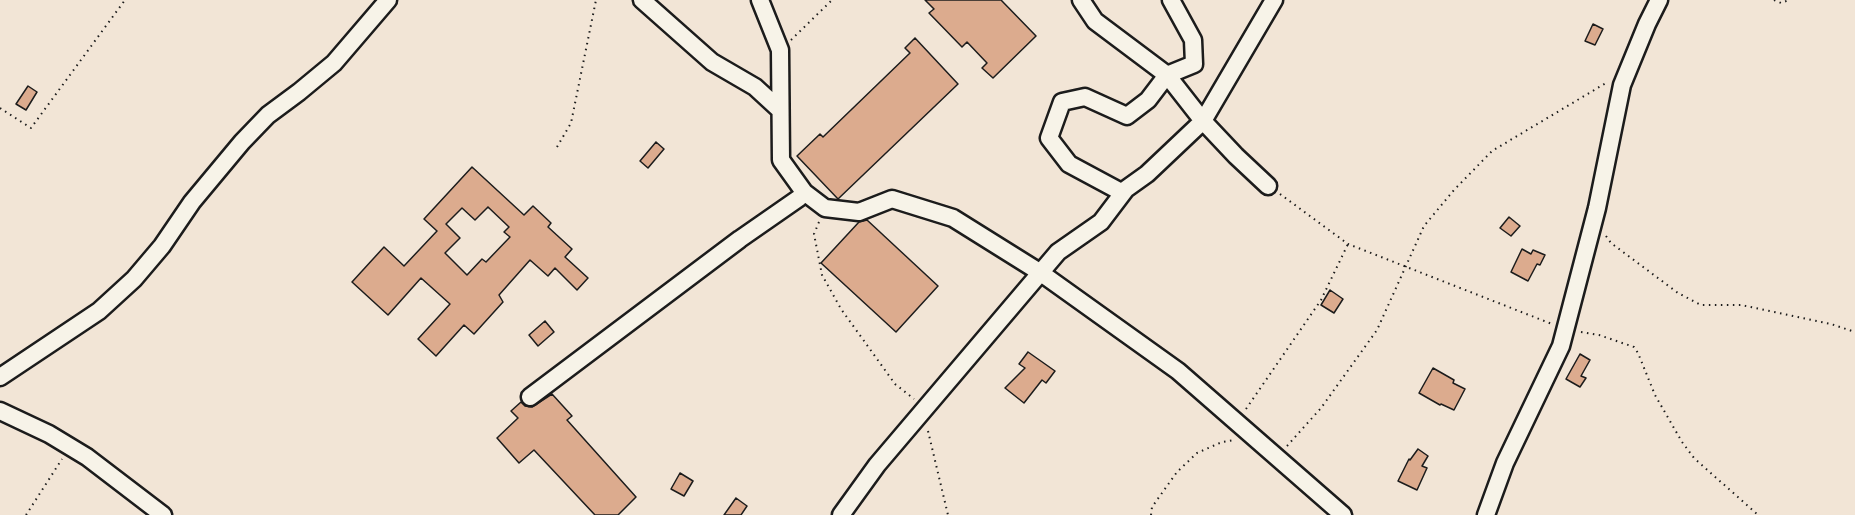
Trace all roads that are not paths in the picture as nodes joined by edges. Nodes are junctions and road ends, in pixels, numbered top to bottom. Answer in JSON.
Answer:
{"nodes":[{"id":1,"x":388,"y":0,"type":"edge"},
{"id":2,"x":642,"y":0,"type":"edge"},
{"id":3,"x":760,"y":0,"type":"edge"},
{"id":4,"x":1081,"y":0,"type":"edge"},
{"id":5,"x":1171,"y":0,"type":"edge"},
{"id":6,"x":1274,"y":0,"type":"edge"},
{"id":7,"x":1659,"y":0,"type":"edge"},
{"id":8,"x":1167,"y":75,"type":"junction"},
{"id":9,"x":780,"y":110,"type":"junction"},
{"id":10,"x":1203,"y":121,"type":"junction"},
{"id":11,"x":1268,"y":186,"type":"road end"},
{"id":12,"x":804,"y":192,"type":"junction"},
{"id":13,"x":1123,"y":193,"type":"junction"},
{"id":14,"x":1041,"y":273,"type":"junction"},
{"id":15,"x":0,"y":377,"type":"edge"},
{"id":16,"x":530,"y":397,"type":"dead end"},
{"id":17,"x":0,"y":411,"type":"edge"},
{"id":18,"x":163,"y":515,"type":"edge"},
{"id":19,"x":841,"y":515,"type":"edge"},
{"id":20,"x":1343,"y":515,"type":"edge"},
{"id":21,"x":1486,"y":515,"type":"edge"}],
"edges":[{"from":1,"to":15,"type":"street"},
{"from":2,"to":9,"type":"street"},
{"from":3,"to":9,"type":"street"},
{"from":4,"to":8,"type":"street"},
{"from":5,"to":8,"type":"street"},
{"from":6,"to":10,"type":"street"},
{"from":7,"to":21,"type":"street"},
{"from":8,"to":10,"type":"street"},
{"from":8,"to":13,"type":"street"},
{"from":9,"to":12,"type":"street"},
{"from":10,"to":11,"type":"street"},
{"from":10,"to":13,"type":"street"},
{"from":12,"to":14,"type":"street"},
{"from":12,"to":16,"type":"street"},
{"from":13,"to":14,"type":"street"},
{"from":14,"to":19,"type":"street"},
{"from":14,"to":20,"type":"street"},
{"from":17,"to":18,"type":"street"}]}
